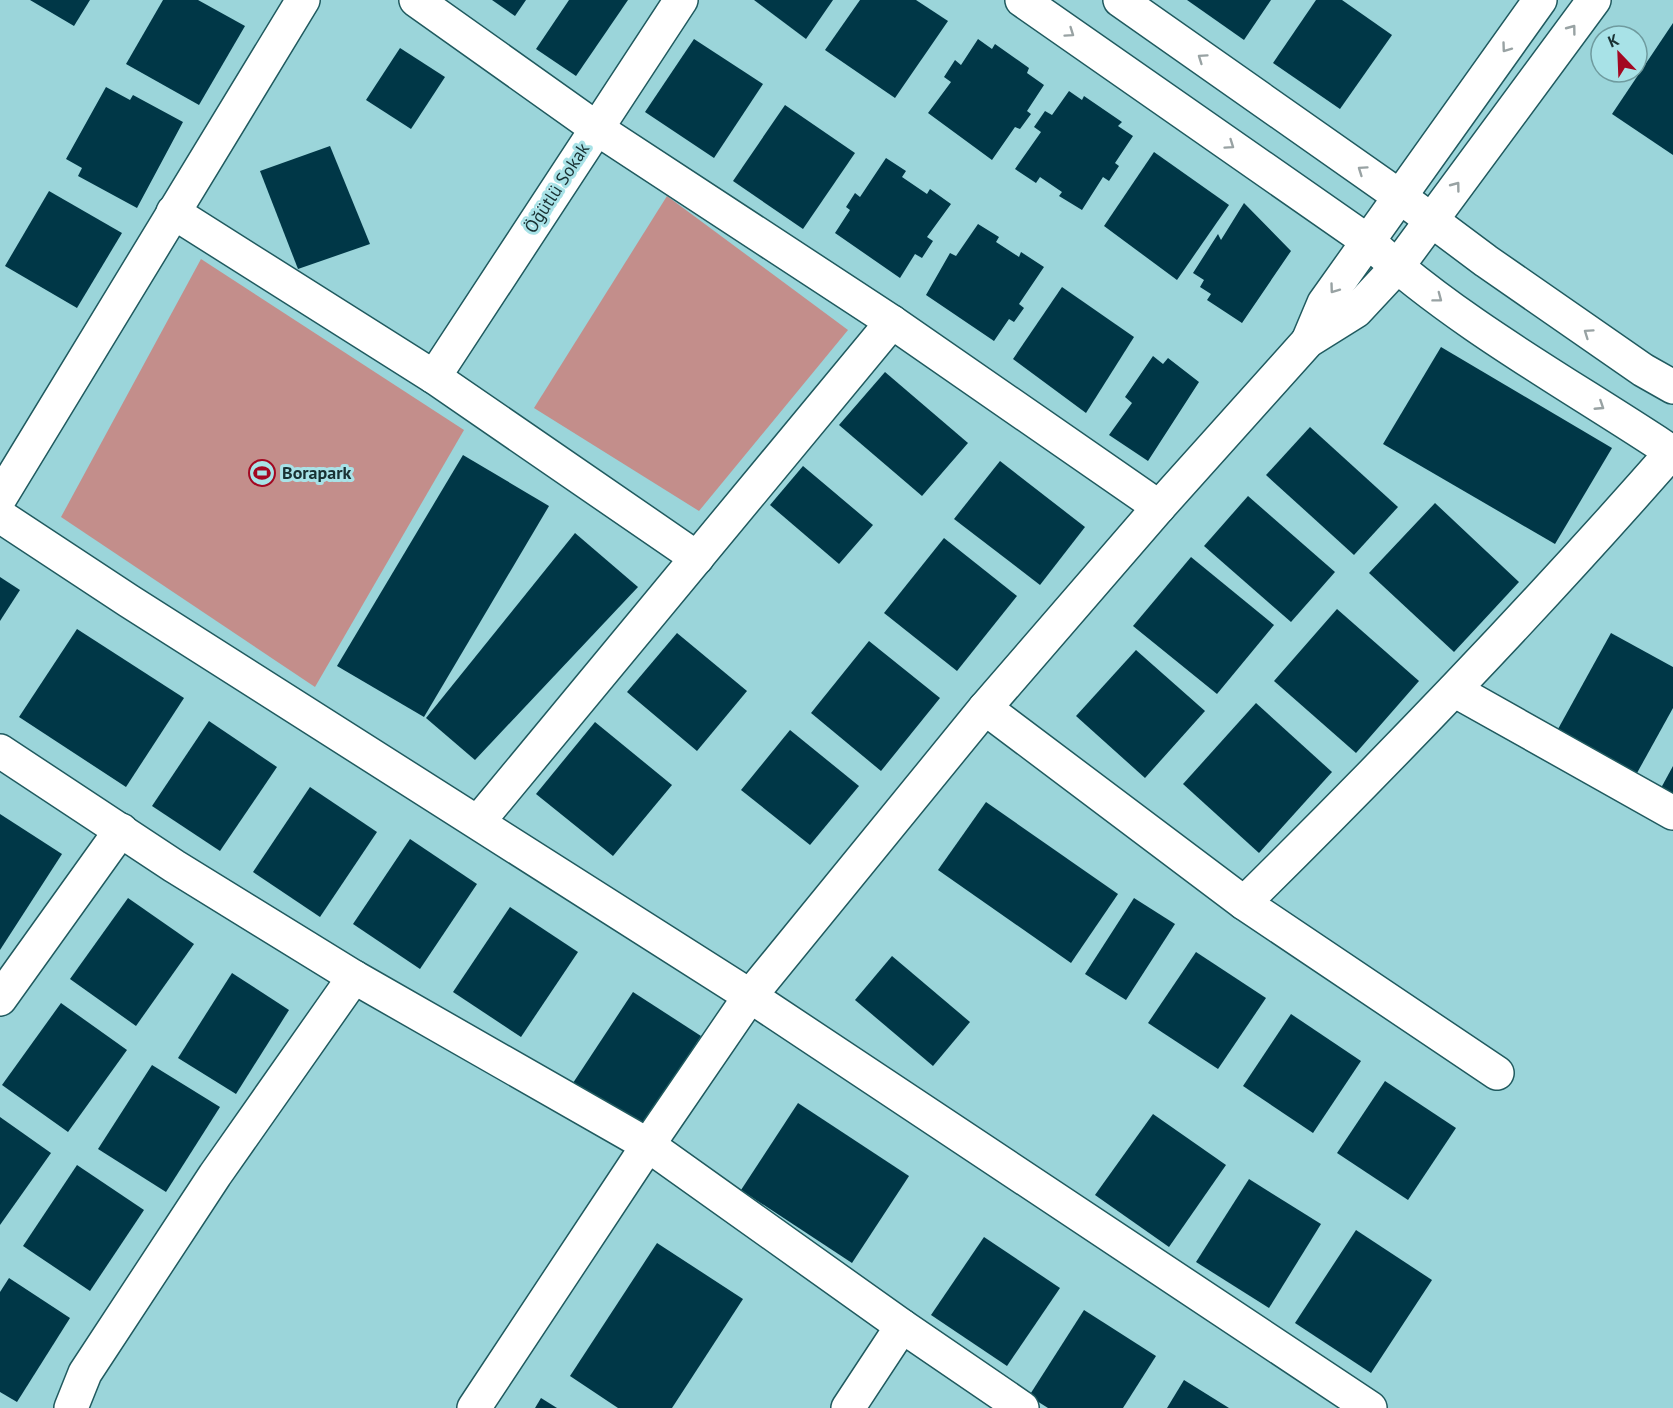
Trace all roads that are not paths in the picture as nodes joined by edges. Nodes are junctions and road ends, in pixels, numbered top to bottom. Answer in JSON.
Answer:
{"nodes":[{"id":1,"x":303,"y":0,"type":"edge"},
{"id":2,"x":416,"y":0,"type":"edge"},
{"id":3,"x":681,"y":0,"type":"edge"},
{"id":4,"x":1022,"y":0,"type":"edge"},
{"id":5,"x":1120,"y":0,"type":"edge"},
{"id":6,"x":1540,"y":0,"type":"edge"},
{"id":7,"x":1594,"y":0,"type":"edge"},
{"id":8,"x":596,"y":128,"type":"junction"},
{"id":9,"x":1399,"y":196,"type":"junction"},
{"id":10,"x":173,"y":212,"type":"junction"},
{"id":11,"x":1431,"y":220,"type":"junction"},
{"id":12,"x":1369,"y":242,"type":"junction"},
{"id":13,"x":1397,"y":267,"type":"junction"},
{"id":14,"x":892,"y":322,"type":"junction"},
{"id":15,"x":1308,"y":341,"type":"junction"},
{"id":16,"x":434,"y":377,"type":"junction"},
{"id":17,"x":1673,"y":387,"type":"edge"},
{"id":18,"x":1672,"y":453,"type":"edge"},
{"id":19,"x":0,"y":498,"type":"edge"},
{"id":20,"x":1159,"y":507,"type":"junction"},
{"id":21,"x":0,"y":516,"type":"edge"},
{"id":22,"x":697,"y":558,"type":"junction"},
{"id":23,"x":1454,"y":690,"type":"junction"},
{"id":24,"x":985,"y":708,"type":"junction"},
{"id":25,"x":0,"y":751,"type":"edge"},
{"id":26,"x":1673,"y":813,"type":"edge"},
{"id":27,"x":478,"y":822,"type":"junction"},
{"id":28,"x":121,"y":830,"type":"junction"},
{"id":29,"x":1244,"y":903,"type":"junction"},
{"id":30,"x":354,"y":977,"type":"junction"},
{"id":31,"x":750,"y":996,"type":"junction"},
{"id":32,"x":0,"y":999,"type":"edge"},
{"id":33,"x":1497,"y":1073,"type":"dead end"},
{"id":34,"x":648,"y":1144,"type":"junction"},
{"id":35,"x":902,"y":1326,"type":"junction"},
{"id":36,"x":1357,"y":1404,"type":"edge"},
{"id":37,"x":71,"y":1408,"type":"edge"},
{"id":38,"x":474,"y":1408,"type":"edge"},
{"id":39,"x":848,"y":1408,"type":"edge"},
{"id":40,"x":1022,"y":1408,"type":"edge"}],
"edges":[{"from":1,"to":10,"type":"street"},
{"from":2,"to":8,"type":"street"},
{"from":3,"to":8,"type":"street","name":"Öğütlü Sokak"},
{"from":4,"to":12,"type":"street","one_way":true},
{"from":9,"to":5,"type":"street","one_way":true},
{"from":6,"to":9,"type":"street","one_way":true},
{"from":11,"to":7,"type":"street","one_way":true},
{"from":8,"to":14,"type":"street"},
{"from":8,"to":16,"type":"street","name":"Öğütlü Sokak"},
{"from":9,"to":11,"type":"street"},
{"from":9,"to":12,"type":"street"},
{"from":10,"to":16,"type":"street"},
{"from":10,"to":19,"type":"street"},
{"from":11,"to":13,"type":"street"},
{"from":17,"to":11,"type":"street","one_way":true},
{"from":12,"to":13,"type":"street"},
{"from":12,"to":15,"type":"street","one_way":true},
{"from":13,"to":15,"type":"street"},
{"from":13,"to":18,"type":"street","one_way":true},
{"from":14,"to":20,"type":"street"},
{"from":14,"to":22,"type":"street"},
{"from":15,"to":20,"type":"street"},
{"from":16,"to":22,"type":"street"},
{"from":18,"to":23,"type":"street"},
{"from":20,"to":24,"type":"street"},
{"from":21,"to":27,"type":"street"},
{"from":22,"to":27,"type":"street"},
{"from":23,"to":26,"type":"street"},
{"from":23,"to":29,"type":"street"},
{"from":24,"to":29,"type":"street"},
{"from":24,"to":31,"type":"street"},
{"from":25,"to":28,"type":"street"},
{"from":27,"to":31,"type":"street"},
{"from":28,"to":30,"type":"street"},
{"from":28,"to":32,"type":"street"},
{"from":29,"to":33,"type":"street"},
{"from":30,"to":34,"type":"street"},
{"from":30,"to":37,"type":"street"},
{"from":31,"to":34,"type":"street"},
{"from":31,"to":36,"type":"street"},
{"from":34,"to":35,"type":"street"},
{"from":34,"to":38,"type":"street"},
{"from":35,"to":39,"type":"street"},
{"from":35,"to":40,"type":"street"}]}
